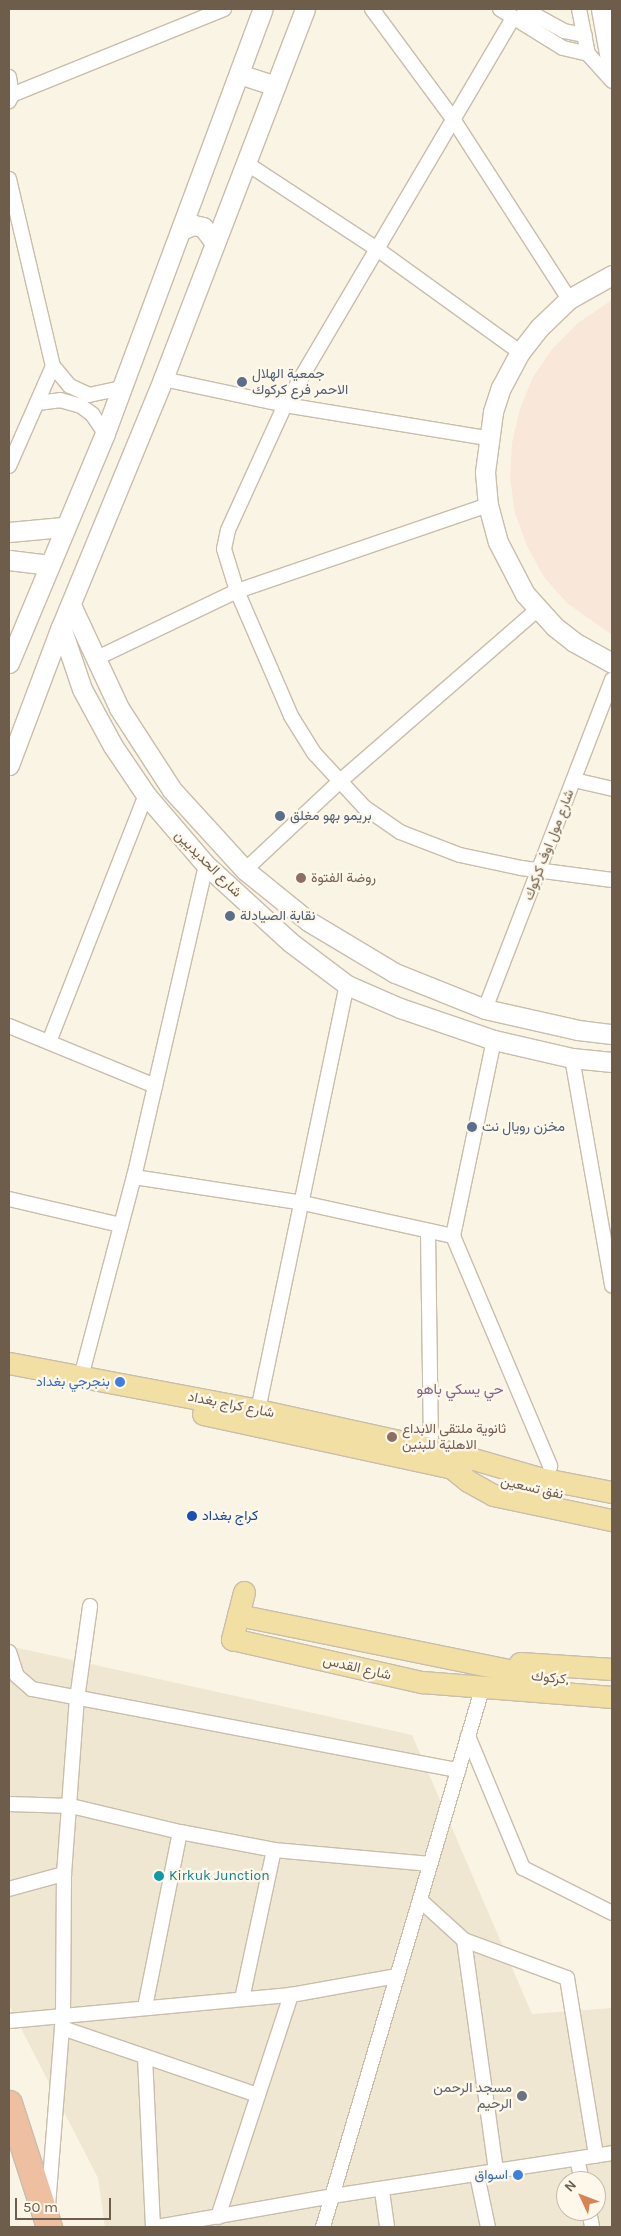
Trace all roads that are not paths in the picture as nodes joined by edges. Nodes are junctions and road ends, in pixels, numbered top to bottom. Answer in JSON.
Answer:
{"nodes":[{"id":1,"x":224,"y":9,"type":"edge"},
{"id":2,"x":263,"y":9,"type":"edge"},
{"id":3,"x":305,"y":9,"type":"edge"},
{"id":4,"x":372,"y":9,"type":"edge"},
{"id":5,"x":500,"y":9,"type":"edge"},
{"id":6,"x":580,"y":9,"type":"edge"},
{"id":7,"x":601,"y":9,"type":"edge"},
{"id":8,"x":519,"y":13,"type":"edge"},
{"id":9,"x":585,"y":35,"type":"junction"},
{"id":10,"x":588,"y":54,"type":"junction"},
{"id":11,"x":612,"y":70,"type":"edge"},
{"id":12,"x":239,"y":74,"type":"junction"},
{"id":13,"x":9,"y":77,"type":"edge"},
{"id":14,"x":612,"y":81,"type":"edge"},
{"id":15,"x":275,"y":86,"type":"junction"},
{"id":16,"x":10,"y":98,"type":"edge"},
{"id":17,"x":453,"y":120,"type":"junction"},
{"id":18,"x":246,"y":163,"type":"junction"},
{"id":19,"x":9,"y":179,"type":"edge"},
{"id":20,"x":181,"y":230,"type":"junction"},
{"id":21,"x":215,"y":244,"type":"junction"},
{"id":22,"x":377,"y":248,"type":"junction"},
{"id":23,"x":612,"y":274,"type":"edge"},
{"id":24,"x":569,"y":299,"type":"junction"},
{"id":25,"x":520,"y":352,"type":"junction"},
{"id":26,"x":54,"y":366,"type":"junction"},
{"id":27,"x":163,"y":379,"type":"junction"},
{"id":28,"x":122,"y":388,"type":"junction"},
{"id":29,"x":37,"y":403,"type":"junction"},
{"id":30,"x":285,"y":405,"type":"junction"},
{"id":31,"x":105,"y":433,"type":"junction"},
{"id":32,"x":487,"y":438,"type":"junction"},
{"id":33,"x":9,"y":466,"type":"edge"},
{"id":34,"x":488,"y":505,"type":"junction"},
{"id":35,"x":63,"y":527,"type":"junction"},
{"id":36,"x":9,"y":532,"type":"edge"},
{"id":37,"x":9,"y":560,"type":"edge"},
{"id":38,"x":48,"y":565,"type":"junction"},
{"id":39,"x":237,"y":591,"type":"junction"},
{"id":40,"x":71,"y":605,"type":"junction"},
{"id":41,"x":538,"y":609,"type":"junction"},
{"id":42,"x":61,"y":627,"type":"junction"},
{"id":43,"x":95,"y":659,"type":"junction"},
{"id":44,"x":9,"y":663,"type":"edge"},
{"id":45,"x":612,"y":663,"type":"edge"},
{"id":46,"x":612,"y":680,"type":"edge"},
{"id":47,"x":9,"y":765,"type":"edge"},
{"id":48,"x":574,"y":780,"type":"junction"},
{"id":49,"x":339,"y":782,"type":"junction"},
{"id":50,"x":612,"y":789,"type":"edge"},
{"id":51,"x":146,"y":795,"type":"junction"},
{"id":52,"x":206,"y":865,"type":"junction"},
{"id":53,"x":245,"y":870,"type":"junction"},
{"id":54,"x":539,"y":870,"type":"junction"},
{"id":55,"x":612,"y":880,"type":"edge"},
{"id":56,"x":308,"y":921,"type":"junction"},
{"id":57,"x":290,"y":942,"type":"junction"},
{"id":58,"x":347,"y":985,"type":"junction"},
{"id":59,"x":485,"y":1009,"type":"junction"},
{"id":60,"x":9,"y":1026,"type":"edge"},
{"id":61,"x":612,"y":1034,"type":"edge"},
{"id":62,"x":494,"y":1040,"type":"junction"},
{"id":63,"x":49,"y":1042,"type":"junction"},
{"id":64,"x":572,"y":1058,"type":"junction"},
{"id":65,"x":612,"y":1062,"type":"edge"},
{"id":66,"x":155,"y":1086,"type":"junction"},
{"id":67,"x":134,"y":1177,"type":"junction"},
{"id":68,"x":9,"y":1199,"type":"edge"},
{"id":69,"x":303,"y":1203,"type":"junction"},
{"id":70,"x":120,"y":1225,"type":"junction"},
{"id":71,"x":428,"y":1232,"type":"junction"},
{"id":72,"x":453,"y":1236,"type":"junction"},
{"id":73,"x":612,"y":1286,"type":"edge"},
{"id":74,"x":9,"y":1363,"type":"edge"},
{"id":75,"x":9,"y":1376,"type":"edge"},
{"id":76,"x":81,"y":1377,"type":"junction"},
{"id":77,"x":258,"y":1410,"type":"junction"},
{"id":78,"x":431,"y":1448,"type":"junction"},
{"id":79,"x":453,"y":1461,"type":"junction"},
{"id":80,"x":550,"y":1466,"type":"junction"},
{"id":81,"x":612,"y":1478,"type":"edge"},
{"id":82,"x":612,"y":1492,"type":"edge"},
{"id":83,"x":612,"y":1505,"type":"edge"},
{"id":84,"x":612,"y":1520,"type":"edge"},
{"id":85,"x":244,"y":1592,"type":"dead end"},
{"id":86,"x":90,"y":1606,"type":"dead end"},
{"id":87,"x":238,"y":1615,"type":"junction"},
{"id":88,"x":9,"y":1652,"type":"edge"},
{"id":89,"x":612,"y":1669,"type":"edge"},
{"id":90,"x":486,"y":1677,"type":"junction"},
{"id":91,"x":612,"y":1684,"type":"edge"},
{"id":92,"x":612,"y":1697,"type":"edge"},
{"id":93,"x":77,"y":1699,"type":"junction"},
{"id":94,"x":612,"y":1711,"type":"edge"},
{"id":95,"x":468,"y":1736,"type":"junction"},
{"id":96,"x":458,"y":1770,"type":"junction"},
{"id":97,"x":9,"y":1804,"type":"edge"},
{"id":98,"x":71,"y":1806,"type":"junction"},
{"id":99,"x":180,"y":1832,"type":"junction"},
{"id":100,"x":274,"y":1850,"type":"junction"},
{"id":101,"x":430,"y":1864,"type":"junction"},
{"id":102,"x":64,"y":1874,"type":"junction"},
{"id":103,"x":9,"y":1889,"type":"edge"},
{"id":104,"x":420,"y":1900,"type":"junction"},
{"id":105,"x":612,"y":1913,"type":"edge"},
{"id":106,"x":464,"y":1940,"type":"junction"},
{"id":107,"x":397,"y":1976,"type":"junction"},
{"id":108,"x":291,"y":1995,"type":"junction"},
{"id":109,"x":242,"y":1999,"type":"junction"},
{"id":110,"x":145,"y":2007,"type":"junction"},
{"id":111,"x":63,"y":2014,"type":"junction"},
{"id":112,"x":9,"y":2021,"type":"edge"},
{"id":113,"x":62,"y":2028,"type":"junction"},
{"id":114,"x":145,"y":2057,"type":"junction"},
{"id":115,"x":258,"y":2096,"type":"junction"},
{"id":116,"x":9,"y":2102,"type":"edge"},
{"id":117,"x":612,"y":2153,"type":"edge"},
{"id":118,"x":596,"y":2156,"type":"junction"},
{"id":119,"x":576,"y":2159,"type":"junction"},
{"id":120,"x":579,"y":2171,"type":"edge"},
{"id":121,"x":496,"y":2172,"type":"junction"},
{"id":122,"x":476,"y":2175,"type":"junction"},
{"id":123,"x":382,"y":2190,"type":"junction"},
{"id":124,"x":332,"y":2196,"type":"junction"},
{"id":125,"x":218,"y":2217,"type":"junction"},
{"id":126,"x":48,"y":2222,"type":"edge"},
{"id":127,"x":153,"y":2227,"type":"edge"},
{"id":128,"x":157,"y":2227,"type":"edge"},
{"id":129,"x":323,"y":2227,"type":"edge"},
{"id":130,"x":387,"y":2227,"type":"edge"},
{"id":131,"x":488,"y":2227,"type":"edge"}],
"edges":[{"from":1,"to":16,"type":"street"},
{"from":2,"to":12,"type":"street"},
{"from":3,"to":15,"type":"street"},
{"from":4,"to":17,"type":"street"},
{"from":5,"to":8,"type":"street"},
{"from":6,"to":9,"type":"street"},
{"from":7,"to":11,"type":"street"},
{"from":8,"to":9,"type":"street"},
{"from":8,"to":10,"type":"street"},
{"from":8,"to":17,"type":"street"},
{"from":9,"to":10,"type":"street"},
{"from":10,"to":14,"type":"street"},
{"from":12,"to":15,"type":"street"},
{"from":12,"to":20,"type":"street"},
{"from":13,"to":16,"type":"street"},
{"from":15,"to":18,"type":"street"},
{"from":17,"to":22,"type":"street"},
{"from":17,"to":24,"type":"street"},
{"from":18,"to":21,"type":"street"},
{"from":18,"to":22,"type":"street"},
{"from":19,"to":26,"type":"street"},
{"from":20,"to":21,"type":"street"},
{"from":20,"to":28,"type":"street"},
{"from":21,"to":27,"type":"street"},
{"from":22,"to":25,"type":"street"},
{"from":22,"to":30,"type":"street"},
{"from":23,"to":24,"type":"street"},
{"from":24,"to":25,"type":"street"},
{"from":25,"to":32,"type":"street"},
{"from":26,"to":28,"type":"street"},
{"from":26,"to":29,"type":"street"},
{"from":27,"to":30,"type":"street"},
{"from":27,"to":40,"type":"street"},
{"from":28,"to":31,"type":"street"},
{"from":29,"to":31,"type":"street"},
{"from":29,"to":33,"type":"street"},
{"from":30,"to":32,"type":"street"},
{"from":30,"to":39,"type":"street"},
{"from":31,"to":35,"type":"street"},
{"from":32,"to":34,"type":"street"},
{"from":34,"to":39,"type":"street"},
{"from":34,"to":41,"type":"street"},
{"from":35,"to":36,"type":"street"},
{"from":35,"to":38,"type":"street"},
{"from":37,"to":38,"type":"street"},
{"from":38,"to":44,"type":"street"},
{"from":39,"to":43,"type":"street"},
{"from":39,"to":49,"type":"street"},
{"from":40,"to":42,"type":"street"},
{"from":40,"to":43,"type":"street","name":"شارع الحديديين"},
{"from":41,"to":45,"type":"street"},
{"from":41,"to":49,"type":"street"},
{"from":42,"to":47,"type":"street"},
{"from":42,"to":51,"type":"street","name":"شارع الحديديين"},
{"from":43,"to":53,"type":"street","name":"شارع الحديديين"},
{"from":46,"to":48,"type":"street","name":"شارع مول اوف كركوك"},
{"from":48,"to":50,"type":"street"},
{"from":48,"to":54,"type":"street","name":"شارع مول اوف كركوك"},
{"from":49,"to":53,"type":"street"},
{"from":49,"to":54,"type":"street"},
{"from":51,"to":52,"type":"street","name":"شارع الحديديين"},
{"from":51,"to":63,"type":"street"},
{"from":52,"to":57,"type":"street","name":"شارع الحديديين"},
{"from":52,"to":66,"type":"street"},
{"from":53,"to":56,"type":"street","name":"شارع الحديديين"},
{"from":54,"to":55,"type":"street"},
{"from":54,"to":59,"type":"street","name":"شارع مول اوف كركوك"},
{"from":56,"to":57,"type":"street"},
{"from":56,"to":59,"type":"street","name":"شارع الحديديين"},
{"from":57,"to":58,"type":"street","name":"شارع الحديديين"},
{"from":58,"to":62,"type":"street","name":"شارع الحديديين"},
{"from":58,"to":69,"type":"street"},
{"from":59,"to":61,"type":"street","name":"شارع الحديديين"},
{"from":60,"to":63,"type":"street"},
{"from":62,"to":64,"type":"street","name":"شارع الحديديين"},
{"from":62,"to":72,"type":"street"},
{"from":63,"to":66,"type":"street"},
{"from":64,"to":65,"type":"street","name":"شارع الحديديين"},
{"from":64,"to":73,"type":"street"},
{"from":66,"to":67,"type":"street"},
{"from":67,"to":69,"type":"street"},
{"from":67,"to":70,"type":"street"},
{"from":68,"to":70,"type":"street"},
{"from":69,"to":71,"type":"street"},
{"from":69,"to":77,"type":"street"},
{"from":70,"to":76,"type":"street"},
{"from":71,"to":72,"type":"street"},
{"from":71,"to":78,"type":"street"},
{"from":72,"to":80,"type":"street"},
{"from":74,"to":76,"type":"main road","name":"شارع كراج بغداد"},
{"from":75,"to":79,"type":"main road","name":"شارع كراج بغداد"},
{"from":76,"to":77,"type":"main road","name":"شارع كراج بغداد"},
{"from":77,"to":78,"type":"main road","name":"شارع كراج بغداد"},
{"from":78,"to":79,"type":"main road","name":"شارع كراج بغداد"},
{"from":79,"to":80,"type":"main road"},
{"from":79,"to":82,"type":"main road","name":"نفق تسعين"},
{"from":79,"to":83,"type":"main road","name":"نفق تسعين"},
{"from":79,"to":84,"type":"main road"},
{"from":80,"to":81,"type":"main road"},
{"from":85,"to":87,"type":"main road"},
{"from":86,"to":93,"type":"street"},
{"from":87,"to":90,"type":"main road","name":"شارع القدس"},
{"from":87,"to":90,"type":"main road","name":"شارع القدس"},
{"from":88,"to":93,"type":"street"},
{"from":89,"to":90,"type":"main road"},
{"from":90,"to":91,"type":"main road","name":"كركوك,"},
{"from":90,"to":92,"type":"main road"},
{"from":90,"to":94,"type":"main road"},
{"from":90,"to":95,"type":"street"},
{"from":93,"to":96,"type":"street"},
{"from":93,"to":98,"type":"street"},
{"from":95,"to":96,"type":"street"},
{"from":95,"to":105,"type":"street"},
{"from":96,"to":101,"type":"street"},
{"from":97,"to":98,"type":"street"},
{"from":98,"to":99,"type":"street"},
{"from":98,"to":102,"type":"street"},
{"from":99,"to":100,"type":"street"},
{"from":99,"to":110,"type":"street"},
{"from":100,"to":101,"type":"street"},
{"from":100,"to":109,"type":"street"},
{"from":101,"to":104,"type":"street"},
{"from":102,"to":103,"type":"street"},
{"from":102,"to":111,"type":"street"},
{"from":104,"to":106,"type":"street"},
{"from":104,"to":107,"type":"street"},
{"from":106,"to":118,"type":"street"},
{"from":106,"to":121,"type":"street"},
{"from":107,"to":108,"type":"street"},
{"from":107,"to":124,"type":"street"},
{"from":108,"to":109,"type":"street"},
{"from":108,"to":115,"type":"street"},
{"from":109,"to":110,"type":"street"},
{"from":110,"to":111,"type":"street"},
{"from":111,"to":112,"type":"street"},
{"from":111,"to":113,"type":"street"},
{"from":113,"to":114,"type":"street"},
{"from":113,"to":126,"type":"street"},
{"from":114,"to":115,"type":"street"},
{"from":114,"to":127,"type":"street"},
{"from":115,"to":125,"type":"street"},
{"from":116,"to":126,"type":"highway"},
{"from":117,"to":118,"type":"street"},
{"from":118,"to":119,"type":"street"},
{"from":119,"to":120,"type":"street"},
{"from":119,"to":121,"type":"street"},
{"from":121,"to":122,"type":"street"},
{"from":122,"to":123,"type":"street"},
{"from":122,"to":131,"type":"street"},
{"from":123,"to":124,"type":"street"},
{"from":123,"to":130,"type":"street"},
{"from":124,"to":125,"type":"street"},
{"from":124,"to":129,"type":"street"},
{"from":125,"to":128,"type":"street"}]}
